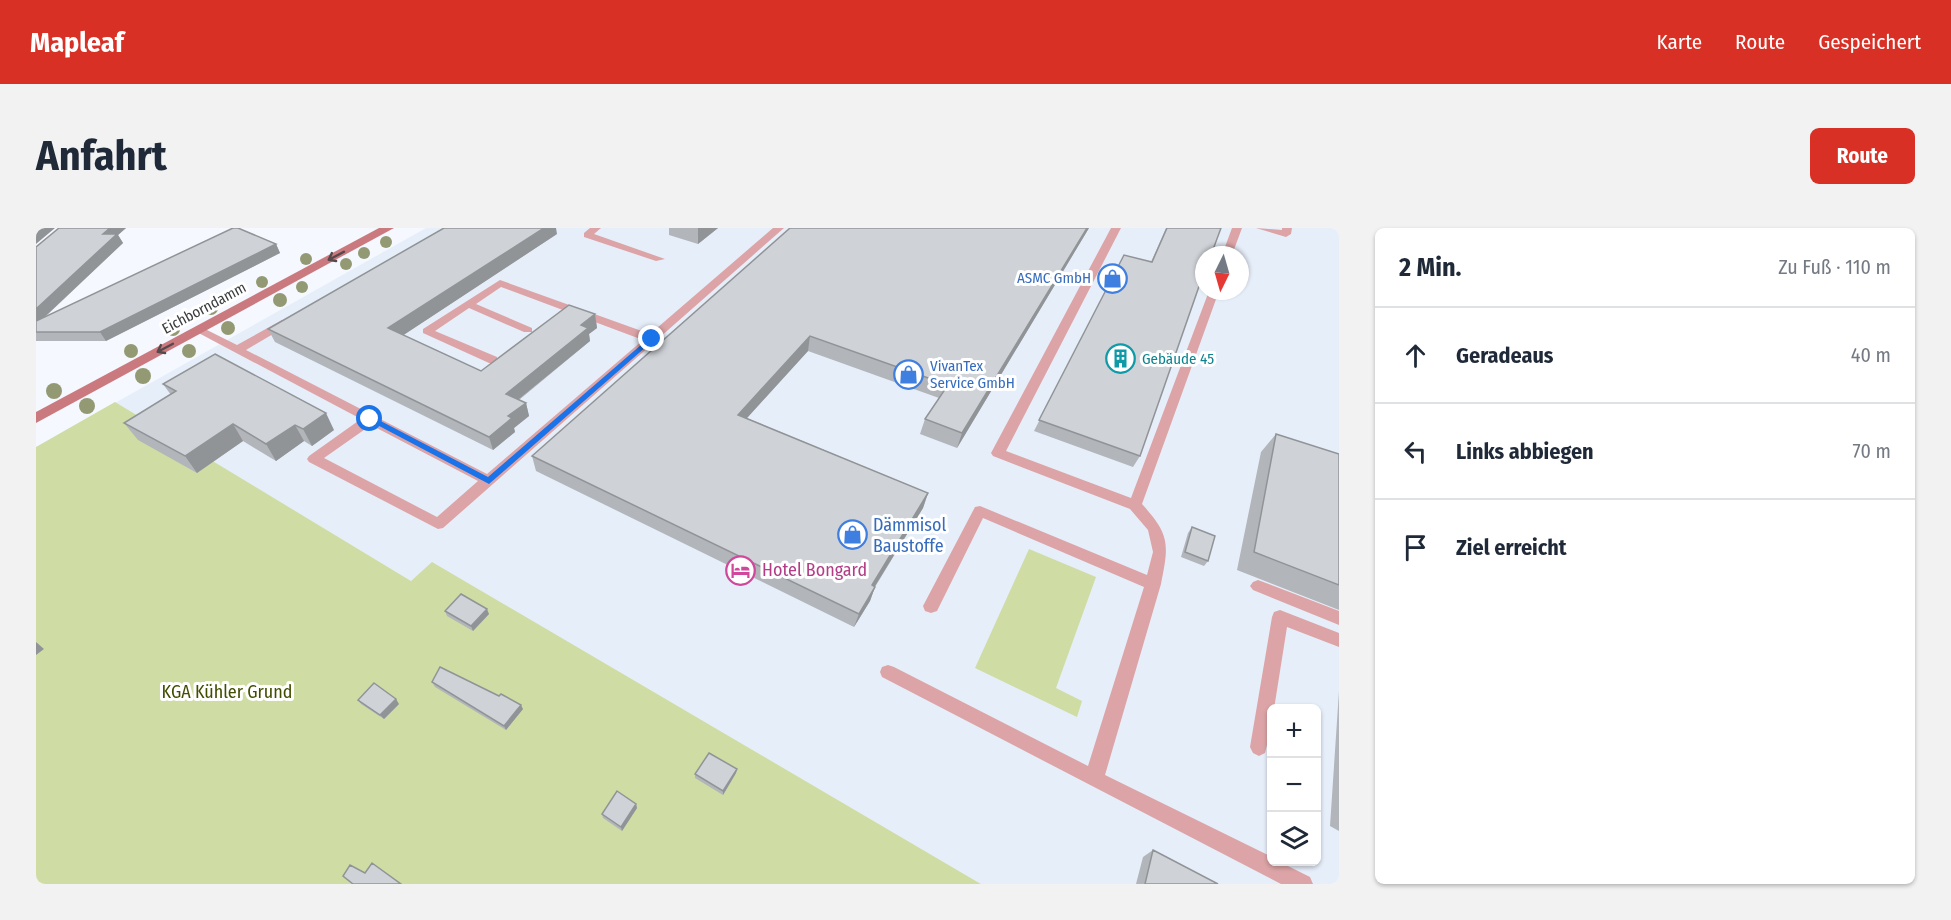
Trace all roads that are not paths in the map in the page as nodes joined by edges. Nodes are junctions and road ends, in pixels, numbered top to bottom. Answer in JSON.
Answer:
{"nodes":[{"id":1,"x":388,"y":228,"type":"edge"},
{"id":2,"x":596,"y":228,"type":"edge"},
{"id":3,"x":779,"y":228,"type":"edge"},
{"id":4,"x":1116,"y":228,"type":"edge"},
{"id":5,"x":1237,"y":228,"type":"edge"},
{"id":6,"x":1261,"y":228,"type":"edge"},
{"id":7,"x":1287,"y":228,"type":"edge"},
{"id":8,"x":1230,"y":246,"type":"edge"},
{"id":9,"x":660,"y":259,"type":"dead end"},
{"id":10,"x":1211,"y":300,"type":"edge"},
{"id":11,"x":468,"y":304,"type":"junction"},
{"id":12,"x":298,"y":315,"type":"edge"},
{"id":13,"x":199,"y":330,"type":"junction"},
{"id":14,"x":528,"y":330,"type":"dead end"},
{"id":15,"x":652,"y":339,"type":"junction"},
{"id":16,"x":237,"y":350,"type":"junction"},
{"id":17,"x":493,"y":360,"type":"edge"},
{"id":18,"x":36,"y":418,"type":"edge"},
{"id":19,"x":370,"y":419,"type":"junction"},
{"id":20,"x":489,"y":481,"type":"junction"},
{"id":21,"x":1135,"y":505,"type":"junction"},
{"id":22,"x":1152,"y":584,"type":"junction"},
{"id":23,"x":1258,"y":586,"type":"dead end"},
{"id":24,"x":931,"y":606,"type":"dead end"},
{"id":25,"x":1339,"y":618,"type":"edge"},
{"id":26,"x":1339,"y":640,"type":"edge"},
{"id":27,"x":888,"y":672,"type":"dead end"},
{"id":28,"x":1259,"y":747,"type":"dead end"},
{"id":29,"x":1094,"y":778,"type":"junction"},
{"id":30,"x":1303,"y":884,"type":"edge"}],
"edges":[{"from":1,"to":13,"type":"main road","name":"Eichborndamm","one_way":true},
{"from":2,"to":9,"type":"lane"},
{"from":3,"to":15,"type":"lane"},
{"from":4,"to":21,"type":"lane"},
{"from":5,"to":8,"type":"lane"},
{"from":6,"to":7,"type":"lane"},
{"from":10,"to":21,"type":"lane"},
{"from":11,"to":14,"type":"lane"},
{"from":11,"to":15,"type":"lane"},
{"from":11,"to":17,"type":"lane"},
{"from":12,"to":16,"type":"lane"},
{"from":13,"to":16,"type":"lane"},
{"from":13,"to":18,"type":"main road","name":"Eichborndamm","one_way":true},
{"from":15,"to":20,"type":"lane"},
{"from":16,"to":19,"type":"lane"},
{"from":19,"to":20,"type":"lane"},
{"from":19,"to":20,"type":"lane"},
{"from":21,"to":22,"type":"lane"},
{"from":22,"to":24,"type":"lane"},
{"from":22,"to":29,"type":"lane"},
{"from":23,"to":25,"type":"lane"},
{"from":26,"to":28,"type":"lane"},
{"from":27,"to":29,"type":"lane"},
{"from":29,"to":30,"type":"lane"}]}
